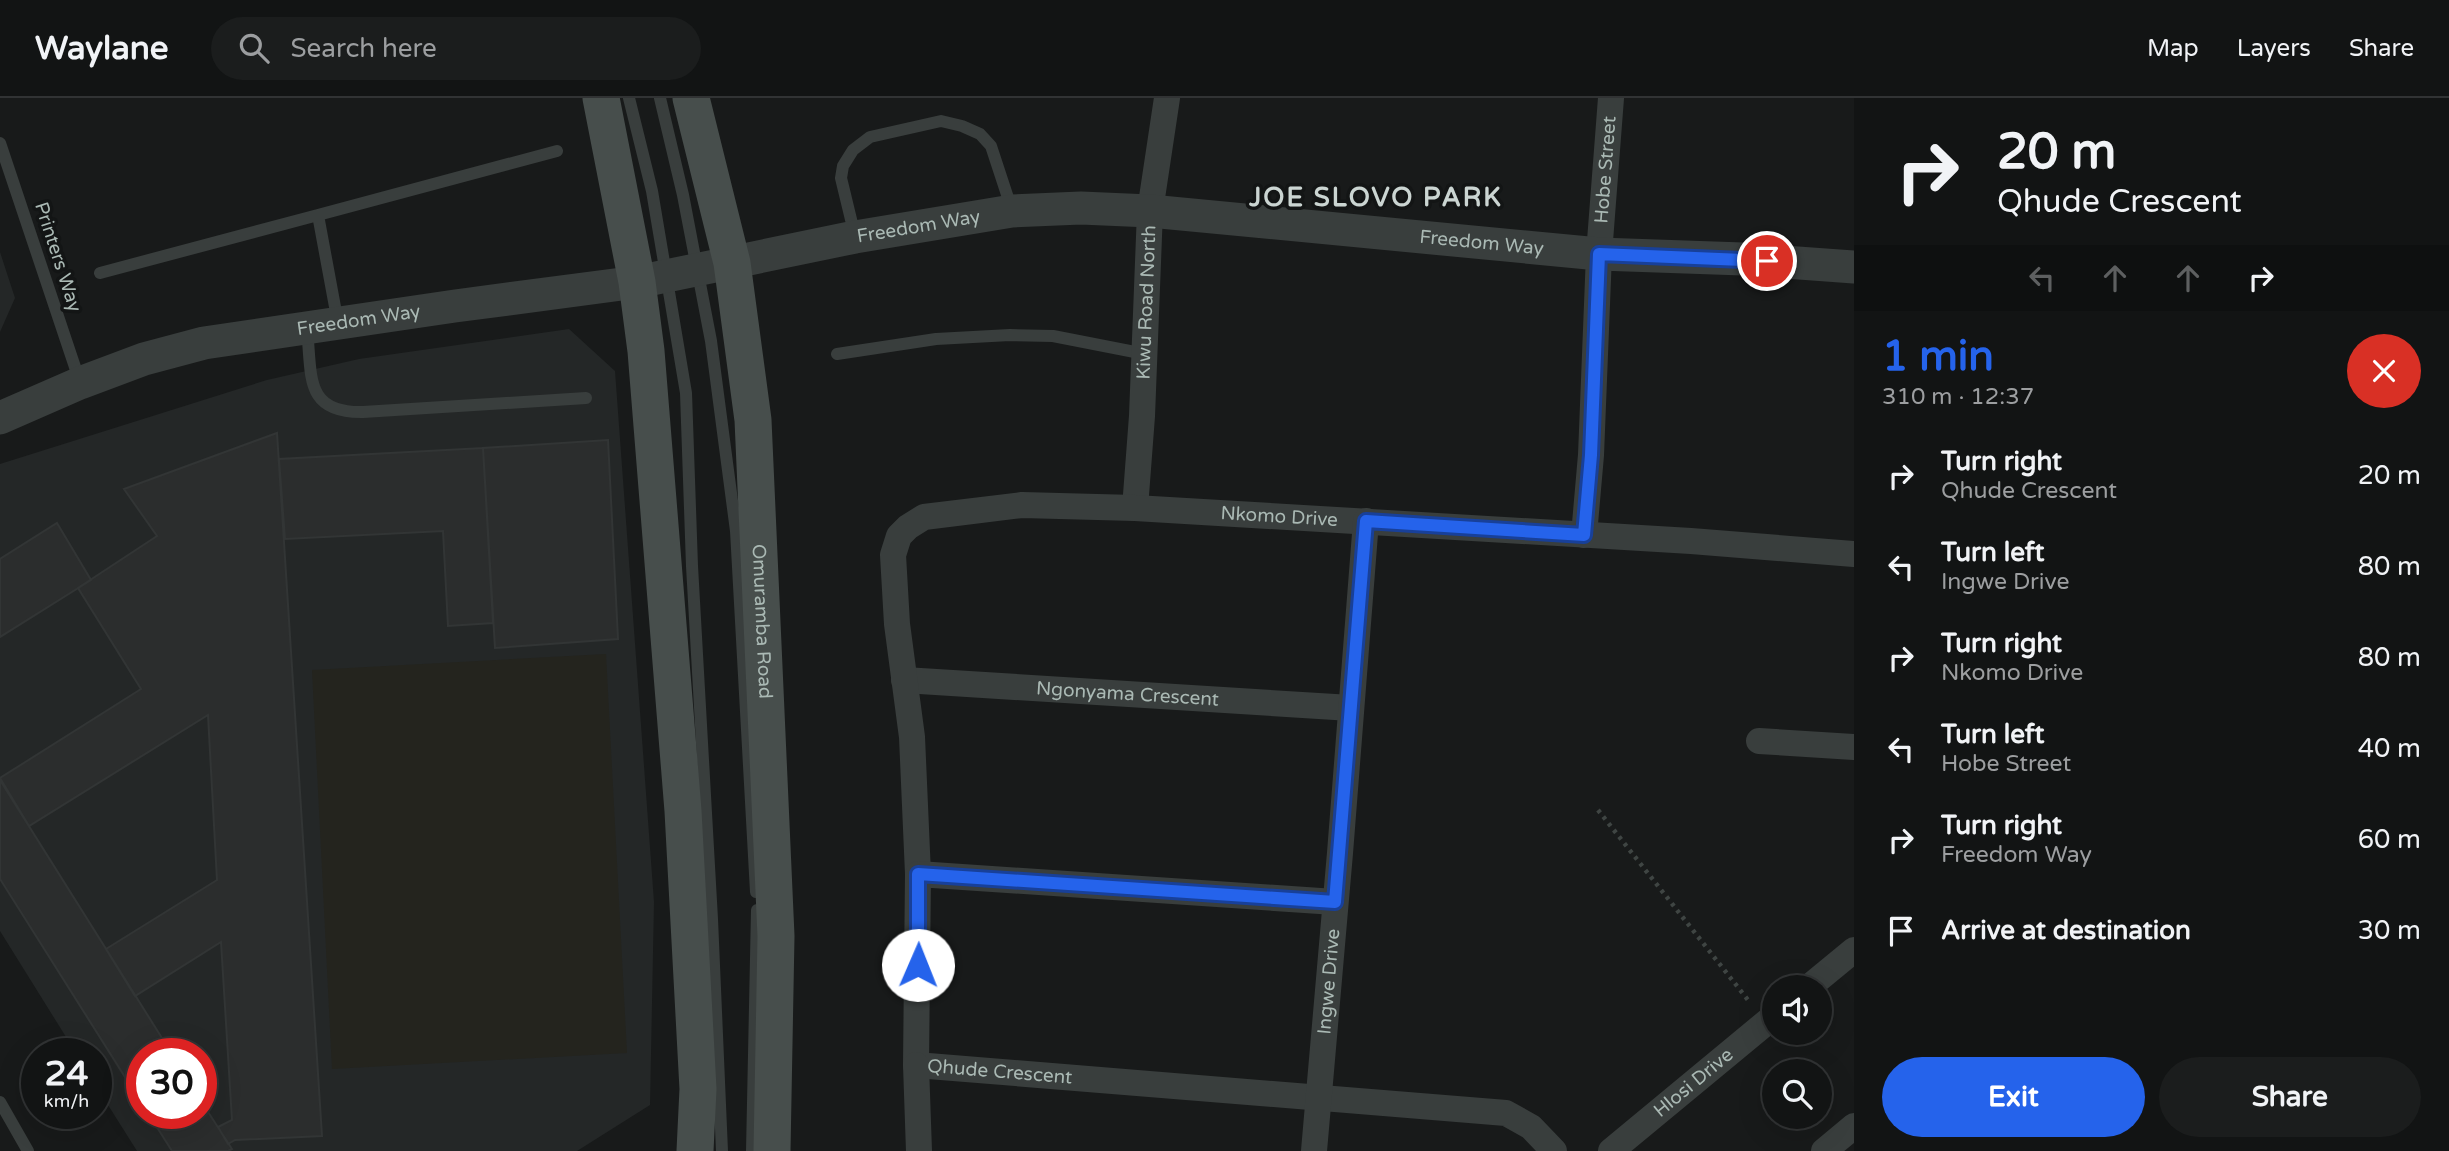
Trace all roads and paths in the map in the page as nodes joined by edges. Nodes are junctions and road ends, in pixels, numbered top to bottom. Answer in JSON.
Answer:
{"nodes":[{"id":1,"x":601,"y":98,"type":"edge"},
{"id":2,"x":629,"y":98,"type":"edge"},
{"id":3,"x":660,"y":98,"type":"edge"},
{"id":4,"x":691,"y":98,"type":"edge"},
{"id":5,"x":1167,"y":98,"type":"edge"},
{"id":6,"x":1612,"y":98,"type":"edge"},
{"id":7,"x":0,"y":143,"type":"edge"},
{"id":8,"x":557,"y":151,"type":"dead end"},
{"id":9,"x":1012,"y":211,"type":"junction"},
{"id":10,"x":1150,"y":212,"type":"junction"},
{"id":11,"x":318,"y":215,"type":"junction"},
{"id":12,"x":855,"y":237,"type":"junction"},
{"id":13,"x":1599,"y":254,"type":"junction"},
{"id":14,"x":733,"y":262,"type":"junction"},
{"id":15,"x":1854,"y":267,"type":"edge"},
{"id":16,"x":100,"y":273,"type":"dead end"},
{"id":17,"x":666,"y":276,"type":"junction"},
{"id":18,"x":323,"y":325,"type":"junction"},
{"id":19,"x":837,"y":354,"type":"dead end"},
{"id":20,"x":1145,"y":354,"type":"junction"},
{"id":21,"x":80,"y":383,"type":"junction"},
{"id":22,"x":586,"y":398,"type":"dead end"},
{"id":23,"x":0,"y":418,"type":"edge"},
{"id":24,"x":1136,"y":508,"type":"junction"},
{"id":25,"x":1366,"y":521,"type":"junction"},
{"id":26,"x":1584,"y":535,"type":"junction"},
{"id":27,"x":1854,"y":554,"type":"edge"},
{"id":28,"x":904,"y":680,"type":"junction"},
{"id":29,"x":1351,"y":708,"type":"junction"},
{"id":30,"x":1759,"y":741,"type":"dead end"},
{"id":31,"x":1854,"y":747,"type":"edge"},
{"id":32,"x":1598,"y":810,"type":"dead end"},
{"id":33,"x":918,"y":874,"type":"junction"},
{"id":34,"x":1335,"y":902,"type":"junction"},
{"id":35,"x":1854,"y":950,"type":"edge"},
{"id":36,"x":1824,"y":975,"type":"edge"},
{"id":37,"x":1762,"y":1009,"type":"edge"},
{"id":38,"x":1762,"y":1026,"type":"edge"},
{"id":39,"x":916,"y":1065,"type":"junction"},
{"id":40,"x":1318,"y":1099,"type":"junction"},
{"id":41,"x":0,"y":1102,"type":"edge"},
{"id":42,"x":1854,"y":1126,"type":"edge"},
{"id":43,"x":28,"y":1151,"type":"edge"},
{"id":44,"x":695,"y":1151,"type":"edge"},
{"id":45,"x":722,"y":1151,"type":"edge"},
{"id":46,"x":752,"y":1151,"type":"edge"},
{"id":47,"x":772,"y":1151,"type":"edge"},
{"id":48,"x":919,"y":1151,"type":"edge"},
{"id":49,"x":1314,"y":1151,"type":"edge"},
{"id":50,"x":1554,"y":1151,"type":"edge"},
{"id":51,"x":1611,"y":1151,"type":"edge"},
{"id":52,"x":1824,"y":1151,"type":"edge"}],
"edges":[{"from":1,"to":17,"type":"main road"},
{"from":2,"to":17,"type":"lane"},
{"from":3,"to":17,"type":"lane"},
{"from":4,"to":14,"type":"main road","name":"Omuramba Road"},
{"from":5,"to":10,"type":"street","name":"Kiwu Road North"},
{"from":6,"to":13,"type":"street","name":"Hobe Street"},
{"from":7,"to":21,"type":"lane","name":"Printers Way"},
{"from":8,"to":11,"type":"lane"},
{"from":9,"to":10,"type":"street","name":"Freedom Way"},
{"from":9,"to":12,"type":"street","name":"Freedom Way"},
{"from":9,"to":12,"type":"lane"},
{"from":10,"to":13,"type":"street","name":"Freedom Way"},
{"from":10,"to":20,"type":"street","name":"Kiwu Road North"},
{"from":11,"to":16,"type":"lane"},
{"from":11,"to":18,"type":"lane"},
{"from":12,"to":14,"type":"street","name":"Freedom Way"},
{"from":13,"to":15,"type":"street","name":"Freedom Way"},
{"from":13,"to":26,"type":"street","name":"Hobe Street"},
{"from":14,"to":17,"type":"street","name":"Freedom Way"},
{"from":14,"to":47,"type":"main road","name":"Omuramba Road"},
{"from":17,"to":18,"type":"street","name":"Freedom Way"},
{"from":17,"to":44,"type":"main road"},
{"from":17,"to":45,"type":"lane"},
{"from":17,"to":46,"type":"lane"},
{"from":18,"to":21,"type":"street","name":"Freedom Way"},
{"from":18,"to":22,"type":"lane"},
{"from":19,"to":20,"type":"lane"},
{"from":20,"to":24,"type":"street","name":"Kiwu Road North"},
{"from":21,"to":23,"type":"street","name":"Freedom Way"},
{"from":24,"to":25,"type":"street","name":"Nkomo Drive"},
{"from":24,"to":28,"type":"street","name":"Nkomo Drive"},
{"from":25,"to":26,"type":"street","name":"Nkomo Drive"},
{"from":25,"to":29,"type":"street","name":"Ingwe Drive"},
{"from":26,"to":27,"type":"street","name":"Nkomo Drive"},
{"from":28,"to":29,"type":"street","name":"Ngonyama Crescent"},
{"from":28,"to":33,"type":"street"},
{"from":29,"to":34,"type":"street","name":"Ingwe Drive"},
{"from":30,"to":31,"type":"street"},
{"from":32,"to":37,"type":"path"},
{"from":33,"to":34,"type":"street"},
{"from":33,"to":39,"type":"street","name":"Qhude Crescent"},
{"from":34,"to":40,"type":"street","name":"Ingwe Drive"},
{"from":35,"to":36,"type":"street"},
{"from":38,"to":51,"type":"street","name":"Hlosi Drive"},
{"from":39,"to":40,"type":"street","name":"Qhude Crescent"},
{"from":39,"to":48,"type":"street"},
{"from":40,"to":49,"type":"street","name":"Ingwe Drive"},
{"from":40,"to":50,"type":"street","name":"Qhude Crescent"},
{"from":41,"to":43,"type":"lane"},
{"from":42,"to":52,"type":"street"}]}
